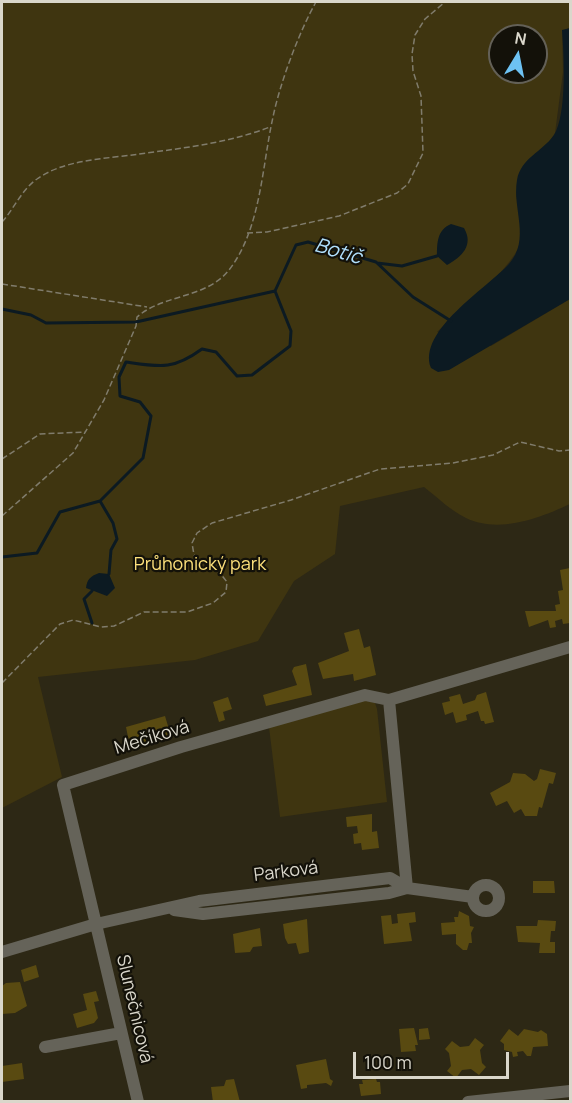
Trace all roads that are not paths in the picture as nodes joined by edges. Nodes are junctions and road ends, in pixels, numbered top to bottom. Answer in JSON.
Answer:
{"nodes":[{"id":1,"x":570,"y":647,"type":"edge"},
{"id":2,"x":389,"y":700,"type":"junction"},
{"id":3,"x":407,"y":888,"type":"junction"},
{"id":4,"x":473,"y":897,"type":"dead end"},
{"id":5,"x":96,"y":924,"type":"junction"},
{"id":6,"x":2,"y":952,"type":"edge"},
{"id":7,"x":121,"y":1033,"type":"junction"},
{"id":8,"x":45,"y":1047,"type":"dead end"},
{"id":9,"x":570,"y":1091,"type":"edge"},
{"id":10,"x":490,"y":1100,"type":"edge"},
{"id":11,"x":138,"y":1101,"type":"edge"},
{"id":12,"x":468,"y":1101,"type":"edge"}],
"edges":[{"from":1,"to":2,"type":"street","name":"Mečíková"},
{"from":2,"to":3,"type":"street"},
{"from":2,"to":5,"type":"street","name":"Mečíková"},
{"from":3,"to":4,"type":"street","name":"Parková"},
{"from":3,"to":5,"type":"street","name":"Parková"},
{"from":5,"to":6,"type":"street","name":"Parková"},
{"from":5,"to":7,"type":"street","name":"Slunečnicová"},
{"from":7,"to":8,"type":"street"},
{"from":7,"to":11,"type":"street","name":"Slunečnicová"},
{"from":9,"to":10,"type":"street"},
{"from":10,"to":12,"type":"street"}]}
